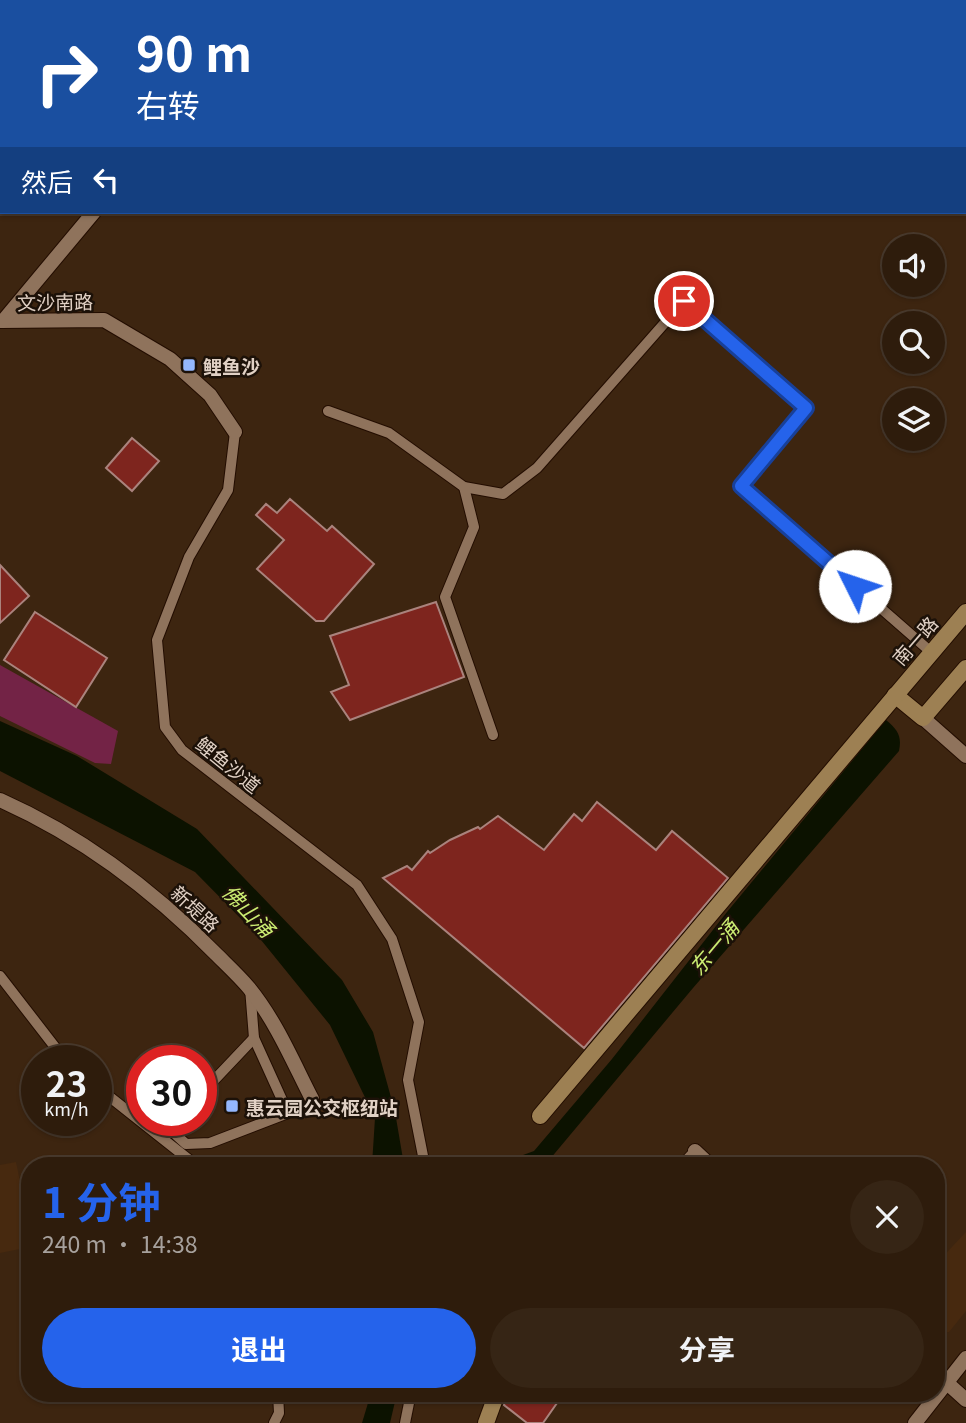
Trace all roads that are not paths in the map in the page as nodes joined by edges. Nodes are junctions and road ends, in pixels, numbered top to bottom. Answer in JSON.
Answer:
{"nodes":[{"id":1,"x":92,"y":214,"type":"edge"},
{"id":2,"x":2,"y":321,"type":"edge"},
{"id":3,"x":328,"y":411,"type":"dead end"},
{"id":4,"x":235,"y":432,"type":"joint"},
{"id":5,"x":464,"y":486,"type":"junction"},
{"id":6,"x":966,"y":612,"type":"edge"},
{"id":7,"x":931,"y":652,"type":"junction"},
{"id":8,"x":966,"y":668,"type":"edge"},
{"id":9,"x":895,"y":695,"type":"junction"},
{"id":10,"x":923,"y":718,"type":"junction"},
{"id":11,"x":493,"y":735,"type":"dead end"},
{"id":12,"x":966,"y":755,"type":"edge"},
{"id":13,"x":0,"y":800,"type":"edge"},
{"id":14,"x":0,"y":976,"type":"edge"},
{"id":15,"x":250,"y":988,"type":"junction"},
{"id":16,"x":254,"y":1038,"type":"junction"},
{"id":17,"x":53,"y":1045,"type":"edge"},
{"id":18,"x":217,"y":1077,"type":"edge"},
{"id":19,"x":112,"y":1099,"type":"edge"},
{"id":20,"x":312,"y":1099,"type":"dead end"},
{"id":21,"x":540,"y":1116,"type":"dead end"},
{"id":22,"x":177,"y":1136,"type":"edge"},
{"id":23,"x":695,"y":1151,"type":"joint"},
{"id":24,"x":186,"y":1157,"type":"edge"},
{"id":25,"x":423,"y":1157,"type":"edge"},
{"id":26,"x":689,"y":1157,"type":"edge"},
{"id":27,"x":701,"y":1157,"type":"edge"},
{"id":28,"x":966,"y":1358,"type":"edge"},
{"id":29,"x":945,"y":1375,"type":"edge"},
{"id":30,"x":945,"y":1382,"type":"edge"},
{"id":31,"x":966,"y":1400,"type":"edge"},
{"id":32,"x":278,"y":1402,"type":"edge"},
{"id":33,"x":409,"y":1402,"type":"edge"},
{"id":34,"x":494,"y":1402,"type":"edge"},
{"id":35,"x":927,"y":1402,"type":"edge"},
{"id":36,"x":274,"y":1423,"type":"edge"},
{"id":37,"x":404,"y":1423,"type":"edge"},
{"id":38,"x":486,"y":1423,"type":"edge"},
{"id":39,"x":915,"y":1423,"type":"edge"}],
"edges":[{"from":1,"to":2,"type":"street"},
{"from":2,"to":4,"type":"street","name":"文沙南路"},
{"from":3,"to":5,"type":"street"},
{"from":4,"to":25,"type":"street","name":"鲤鱼沙道"},
{"from":5,"to":7,"type":"street"},
{"from":5,"to":11,"type":"street"},
{"from":6,"to":7,"type":"main road","name":"南一路"},
{"from":7,"to":9,"type":"main road","name":"南一路"},
{"from":8,"to":10,"type":"main road"},
{"from":9,"to":10,"type":"main road"},
{"from":9,"to":21,"type":"main road","name":"南一路"},
{"from":10,"to":12,"type":"street"},
{"from":13,"to":15,"type":"street","name":"新堤路"},
{"from":14,"to":17,"type":"street"},
{"from":15,"to":16,"type":"street"},
{"from":15,"to":20,"type":"street","name":"新堤路"},
{"from":16,"to":18,"type":"street"},
{"from":16,"to":22,"type":"street"},
{"from":19,"to":24,"type":"street"},
{"from":23,"to":26,"type":"street"},
{"from":23,"to":27,"type":"street"},
{"from":28,"to":29,"type":"street"},
{"from":30,"to":31,"type":"street"},
{"from":32,"to":36,"type":"street"},
{"from":33,"to":37,"type":"street"},
{"from":34,"to":38,"type":"main road"},
{"from":35,"to":39,"type":"street"}]}
